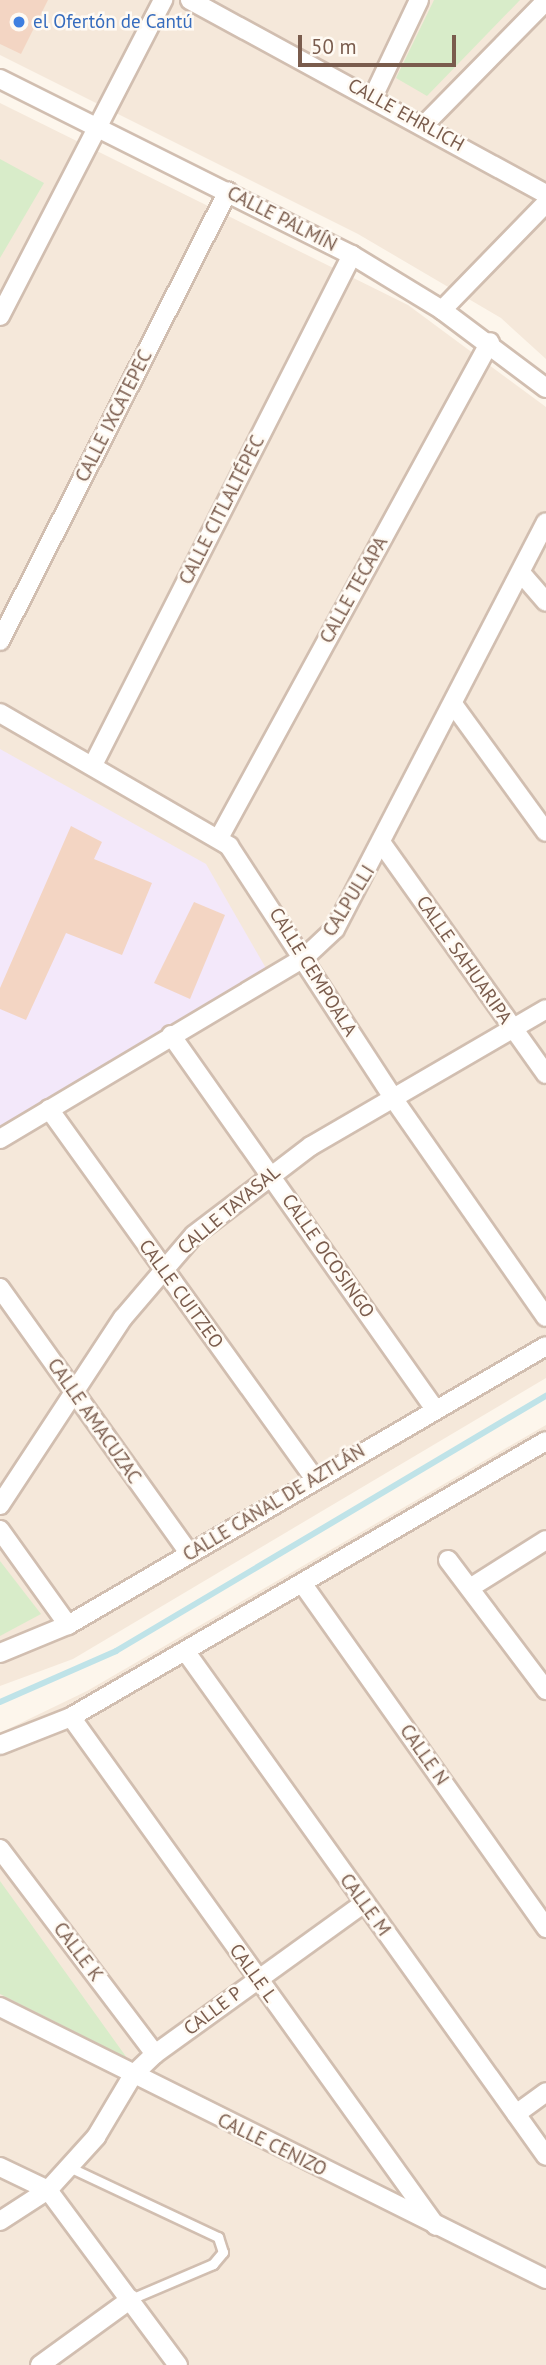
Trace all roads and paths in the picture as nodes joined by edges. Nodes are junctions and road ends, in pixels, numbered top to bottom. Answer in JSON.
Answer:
{"nodes":[{"id":1,"x":163,"y":0,"type":"edge"},
{"id":2,"x":190,"y":0,"type":"edge"},
{"id":3,"x":419,"y":0,"type":"edge"},
{"id":4,"x":546,"y":1,"type":"edge"},
{"id":5,"x":0,"y":79,"type":"edge"},
{"id":6,"x":373,"y":97,"type":"junction"},
{"id":7,"x":425,"y":124,"type":"junction"},
{"id":8,"x":96,"y":126,"type":"junction"},
{"id":9,"x":228,"y":191,"type":"junction"},
{"id":10,"x":546,"y":194,"type":"edge"},
{"id":11,"x":546,"y":203,"type":"edge"},
{"id":12,"x":352,"y":255,"type":"junction"},
{"id":13,"x":442,"y":310,"type":"junction"},
{"id":14,"x":0,"y":316,"type":"edge"},
{"id":15,"x":489,"y":342,"type":"junction"},
{"id":16,"x":546,"y":388,"type":"edge"},
{"id":17,"x":546,"y":522,"type":"edge"},
{"id":18,"x":521,"y":573,"type":"junction"},
{"id":19,"x":546,"y":602,"type":"edge"},
{"id":20,"x":0,"y":641,"type":"edge"},
{"id":21,"x":453,"y":704,"type":"junction"},
{"id":22,"x":0,"y":713,"type":"edge"},
{"id":23,"x":93,"y":765,"type":"junction"},
{"id":24,"x":546,"y":832,"type":"edge"},
{"id":25,"x":219,"y":838,"type":"junction"},
{"id":26,"x":383,"y":845,"type":"junction"},
{"id":27,"x":304,"y":958,"type":"junction"},
{"id":28,"x":546,"y":1009,"type":"edge"},
{"id":29,"x":513,"y":1030,"type":"junction"},
{"id":30,"x":171,"y":1035,"type":"junction"},
{"id":31,"x":546,"y":1074,"type":"edge"},
{"id":32,"x":393,"y":1098,"type":"junction"},
{"id":33,"x":49,"y":1109,"type":"junction"},
{"id":34,"x":0,"y":1139,"type":"edge"},
{"id":35,"x":270,"y":1173,"type":"junction"},
{"id":36,"x":162,"y":1268,"type":"junction"},
{"id":37,"x":0,"y":1288,"type":"edge"},
{"id":38,"x":546,"y":1317,"type":"edge"},
{"id":39,"x":546,"y":1346,"type":"edge"},
{"id":40,"x":75,"y":1393,"type":"junction"},
{"id":41,"x":435,"y":1409,"type":"junction"},
{"id":42,"x":546,"y":1441,"type":"edge"},
{"id":43,"x":314,"y":1478,"type":"junction"},
{"id":44,"x":0,"y":1505,"type":"edge"},
{"id":45,"x":0,"y":1530,"type":"edge"},
{"id":46,"x":546,"y":1540,"type":"edge"},
{"id":47,"x":189,"y":1553,"type":"junction"},
{"id":48,"x":448,"y":1560,"type":"dead end"},
{"id":49,"x":302,"y":1583,"type":"junction"},
{"id":50,"x":473,"y":1586,"type":"junction"},
{"id":51,"x":68,"y":1625,"type":"junction"},
{"id":52,"x":186,"y":1652,"type":"junction"},
{"id":53,"x":0,"y":1653,"type":"edge"},
{"id":54,"x":546,"y":1690,"type":"edge"},
{"id":55,"x":71,"y":1717,"type":"junction"},
{"id":56,"x":0,"y":1745,"type":"edge"},
{"id":57,"x":0,"y":1849,"type":"edge"},
{"id":58,"x":364,"y":1903,"type":"junction"},
{"id":59,"x":546,"y":1928,"type":"edge"},
{"id":60,"x":257,"y":1978,"type":"junction"},
{"id":61,"x":0,"y":2007,"type":"edge"},
{"id":62,"x":155,"y":2054,"type":"junction"},
{"id":63,"x":133,"y":2075,"type":"junction"},
{"id":64,"x":546,"y":2092,"type":"edge"},
{"id":65,"x":516,"y":2114,"type":"junction"},
{"id":66,"x":546,"y":2156,"type":"edge"},
{"id":67,"x":69,"y":2166,"type":"junction"},
{"id":68,"x":0,"y":2167,"type":"edge"},
{"id":69,"x":48,"y":2190,"type":"junction"},
{"id":70,"x":0,"y":2221,"type":"edge"},
{"id":71,"x":436,"y":2227,"type":"junction"},
{"id":72,"x":546,"y":2279,"type":"edge"},
{"id":73,"x":131,"y":2299,"type":"junction"},
{"id":74,"x":40,"y":2365,"type":"edge"},
{"id":75,"x":178,"y":2365,"type":"edge"}],
"edges":[{"from":1,"to":8,"type":"street"},
{"from":2,"to":6,"type":"street","name":"CALLE EHRLICH"},
{"from":3,"to":6,"type":"street"},
{"from":4,"to":7,"type":"street"},
{"from":5,"to":8,"type":"street","name":"CALLE PALMÍN"},
{"from":6,"to":7,"type":"street","name":"CALLE EHRLICH"},
{"from":7,"to":10,"type":"street","name":"CALLE EHRLICH"},
{"from":8,"to":9,"type":"street","name":"CALLE PALMÍN"},
{"from":8,"to":14,"type":"street"},
{"from":9,"to":12,"type":"street","name":"CALLE PALMÍN"},
{"from":9,"to":20,"type":"street","name":"CALLE IXCATEPEC"},
{"from":11,"to":13,"type":"street"},
{"from":12,"to":13,"type":"street","name":"CALLE PALMÍN"},
{"from":12,"to":23,"type":"street","name":"CALLE CITLALTÉPEC"},
{"from":13,"to":15,"type":"street","name":"CALLE PALMÍN"},
{"from":15,"to":16,"type":"street","name":"CALLE PALMÍN"},
{"from":15,"to":25,"type":"street","name":"CALLE TECAPA"},
{"from":17,"to":18,"type":"street","name":"CALPULLI"},
{"from":18,"to":19,"type":"street"},
{"from":18,"to":21,"type":"street","name":"CALPULLI"},
{"from":21,"to":24,"type":"street"},
{"from":21,"to":26,"type":"street","name":"CALPULLI"},
{"from":22,"to":23,"type":"street","name":"CALLE CEMPOALA"},
{"from":23,"to":25,"type":"street","name":"CALLE CEMPOALA"},
{"from":25,"to":27,"type":"street","name":"CALLE CEMPOALA"},
{"from":26,"to":27,"type":"street","name":"CALPULLI"},
{"from":26,"to":29,"type":"street","name":"CALLE SAHUARIPA"},
{"from":27,"to":30,"type":"street","name":"CALPULLI"},
{"from":27,"to":32,"type":"street","name":"CALLE CEMPOALA"},
{"from":28,"to":29,"type":"street","name":"CALLE TAYASAL"},
{"from":29,"to":31,"type":"street","name":"CALLE SAHUARIPA"},
{"from":29,"to":32,"type":"street","name":"CALLE TAYASAL"},
{"from":30,"to":33,"type":"street","name":"CALPULLI"},
{"from":30,"to":35,"type":"street","name":"CALLE OCOSINGO"},
{"from":32,"to":35,"type":"street","name":"CALLE TAYASAL"},
{"from":32,"to":38,"type":"street","name":"CALLE CEMPOALA"},
{"from":33,"to":34,"type":"street","name":"CALPULLI"},
{"from":33,"to":36,"type":"street","name":"CALLE CUITZEO"},
{"from":35,"to":36,"type":"street","name":"CALLE TAYASAL"},
{"from":35,"to":41,"type":"street","name":"CALLE OCOSINGO"},
{"from":36,"to":40,"type":"street","name":"CALLE TAYASAL"},
{"from":36,"to":43,"type":"street","name":"CALLE CUITZEO"},
{"from":37,"to":40,"type":"street","name":"CALLE AMACUZAC"},
{"from":39,"to":41,"type":"street","name":"CALLE CANAL DE AZTLÁN"},
{"from":40,"to":44,"type":"street","name":"CALLE TAYASAL"},
{"from":40,"to":47,"type":"street","name":"CALLE AMACUZAC"},
{"from":41,"to":43,"type":"street","name":"CALLE CANAL DE AZTLÁN"},
{"from":42,"to":49,"type":"street"},
{"from":43,"to":47,"type":"street","name":"CALLE CANAL DE AZTLÁN"},
{"from":45,"to":51,"type":"street"},
{"from":46,"to":50,"type":"street"},
{"from":47,"to":51,"type":"street","name":"CALLE CANAL DE AZTLÁN"},
{"from":48,"to":50,"type":"street"},
{"from":49,"to":52,"type":"street"},
{"from":49,"to":59,"type":"street","name":"CALLE N"},
{"from":50,"to":54,"type":"street"},
{"from":51,"to":53,"type":"street","name":"CALLE CANAL DE AZTLÁN"},
{"from":52,"to":55,"type":"street"},
{"from":52,"to":58,"type":"street","name":"CALLE M"},
{"from":55,"to":56,"type":"street"},
{"from":55,"to":60,"type":"street","name":"CALLE L"},
{"from":57,"to":62,"type":"street","name":"CALLE K"},
{"from":58,"to":60,"type":"street","name":"CALLE P"},
{"from":58,"to":65,"type":"street","name":"CALLE M"},
{"from":60,"to":62,"type":"street","name":"CALLE P"},
{"from":60,"to":71,"type":"street","name":"CALLE L"},
{"from":61,"to":63,"type":"street","name":"CALLE CENIZO"},
{"from":62,"to":63,"type":"street","name":"CALLE P"},
{"from":63,"to":67,"type":"street","name":"CALLE P"},
{"from":63,"to":71,"type":"street","name":"CALLE CENIZO"},
{"from":64,"to":65,"type":"street"},
{"from":65,"to":66,"type":"street","name":"CALLE M"},
{"from":67,"to":69,"type":"street","name":"CALLE P"},
{"from":67,"to":73,"type":"lane"},
{"from":68,"to":69,"type":"street"},
{"from":69,"to":70,"type":"street","name":"CALLE P"},
{"from":69,"to":73,"type":"street"},
{"from":71,"to":72,"type":"street","name":"CALLE CENIZO"},
{"from":73,"to":74,"type":"street"},
{"from":73,"to":75,"type":"street"}]}
